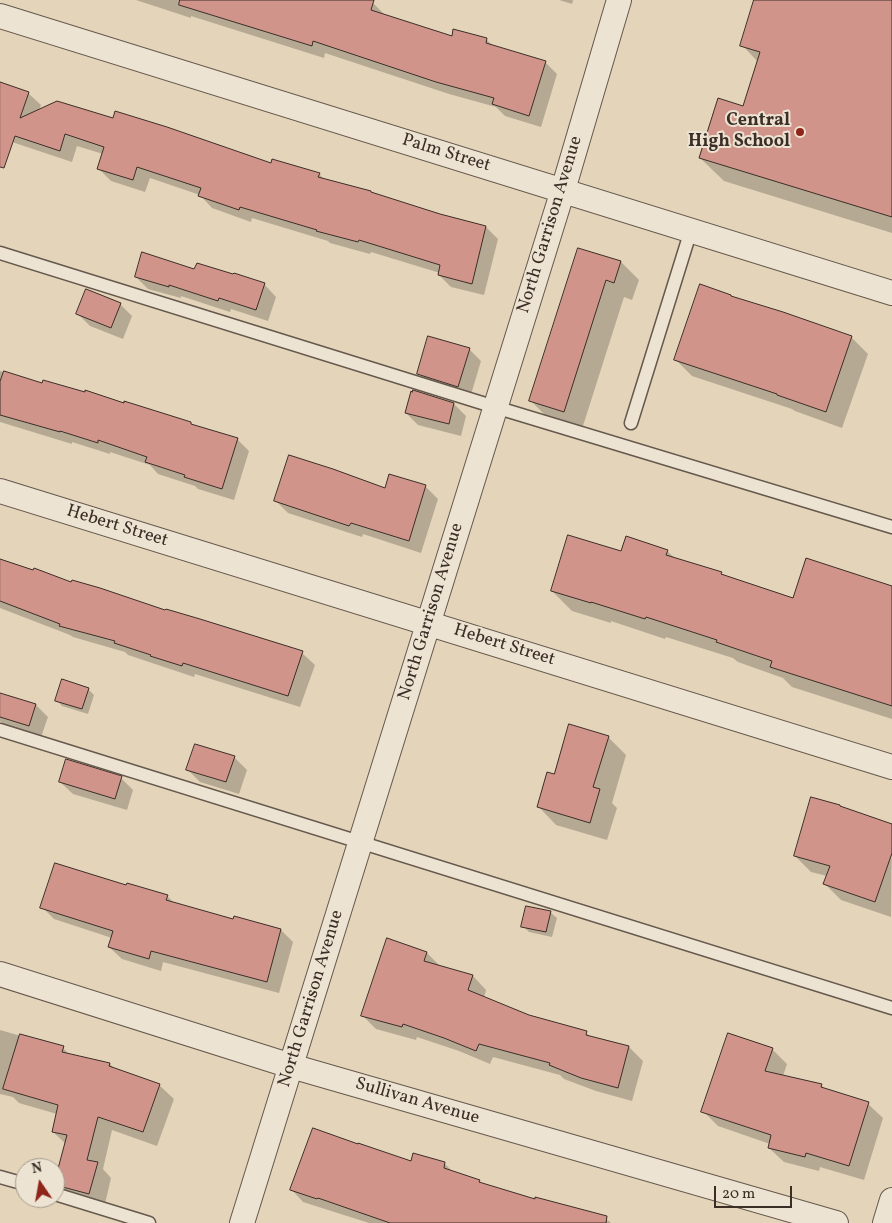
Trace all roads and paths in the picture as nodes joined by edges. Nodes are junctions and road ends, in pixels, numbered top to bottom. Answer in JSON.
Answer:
{"nodes":[{"id":1,"x":619,"y":0,"type":"edge"},
{"id":2,"x":0,"y":16,"type":"edge"},
{"id":3,"x":563,"y":190,"type":"junction"},
{"id":4,"x":692,"y":230,"type":"junction"},
{"id":5,"x":0,"y":253,"type":"edge"},
{"id":6,"x":892,"y":293,"type":"edge"},
{"id":7,"x":495,"y":407,"type":"junction"},
{"id":8,"x":631,"y":423,"type":"dead end"},
{"id":9,"x":0,"y":491,"type":"edge"},
{"id":10,"x":892,"y":527,"type":"edge"},
{"id":11,"x":428,"y":623,"type":"junction"},
{"id":12,"x":0,"y":730,"type":"edge"},
{"id":13,"x":892,"y":767,"type":"edge"},
{"id":14,"x":360,"y":842,"type":"junction"},
{"id":15,"x":0,"y":974,"type":"edge"},
{"id":16,"x":892,"y":1008,"type":"edge"},
{"id":17,"x":291,"y":1066,"type":"junction"},
{"id":18,"x":0,"y":1177,"type":"edge"},
{"id":19,"x":15,"y":1181,"type":"edge"},
{"id":20,"x":65,"y":1197,"type":"edge"},
{"id":21,"x":892,"y":1200,"type":"edge"},
{"id":22,"x":149,"y":1223,"type":"edge"},
{"id":23,"x":242,"y":1223,"type":"edge"},
{"id":24,"x":836,"y":1223,"type":"edge"},
{"id":25,"x":885,"y":1223,"type":"edge"}],
"edges":[{"from":1,"to":3,"type":"street","name":"North Garrison Avenue"},
{"from":2,"to":3,"type":"street","name":"Palm Street"},
{"from":3,"to":4,"type":"street","name":"Palm Street"},
{"from":3,"to":7,"type":"street","name":"North Garrison Avenue"},
{"from":4,"to":6,"type":"street","name":"Palm Street"},
{"from":4,"to":8,"type":"lane"},
{"from":5,"to":7,"type":"lane"},
{"from":7,"to":10,"type":"lane"},
{"from":7,"to":11,"type":"street","name":"North Garrison Avenue"},
{"from":9,"to":11,"type":"street","name":"Hebert Street"},
{"from":11,"to":13,"type":"street","name":"Hebert Street"},
{"from":11,"to":14,"type":"street","name":"North Garrison Avenue"},
{"from":12,"to":14,"type":"lane"},
{"from":14,"to":16,"type":"lane"},
{"from":14,"to":17,"type":"street","name":"North Garrison Avenue"},
{"from":15,"to":17,"type":"street","name":"Sullivan Avenue"},
{"from":17,"to":23,"type":"street","name":"North Garrison Avenue"},
{"from":17,"to":24,"type":"street","name":"Sullivan Avenue"},
{"from":18,"to":19,"type":"lane"},
{"from":20,"to":22,"type":"lane"},
{"from":21,"to":25,"type":"street"}]}
